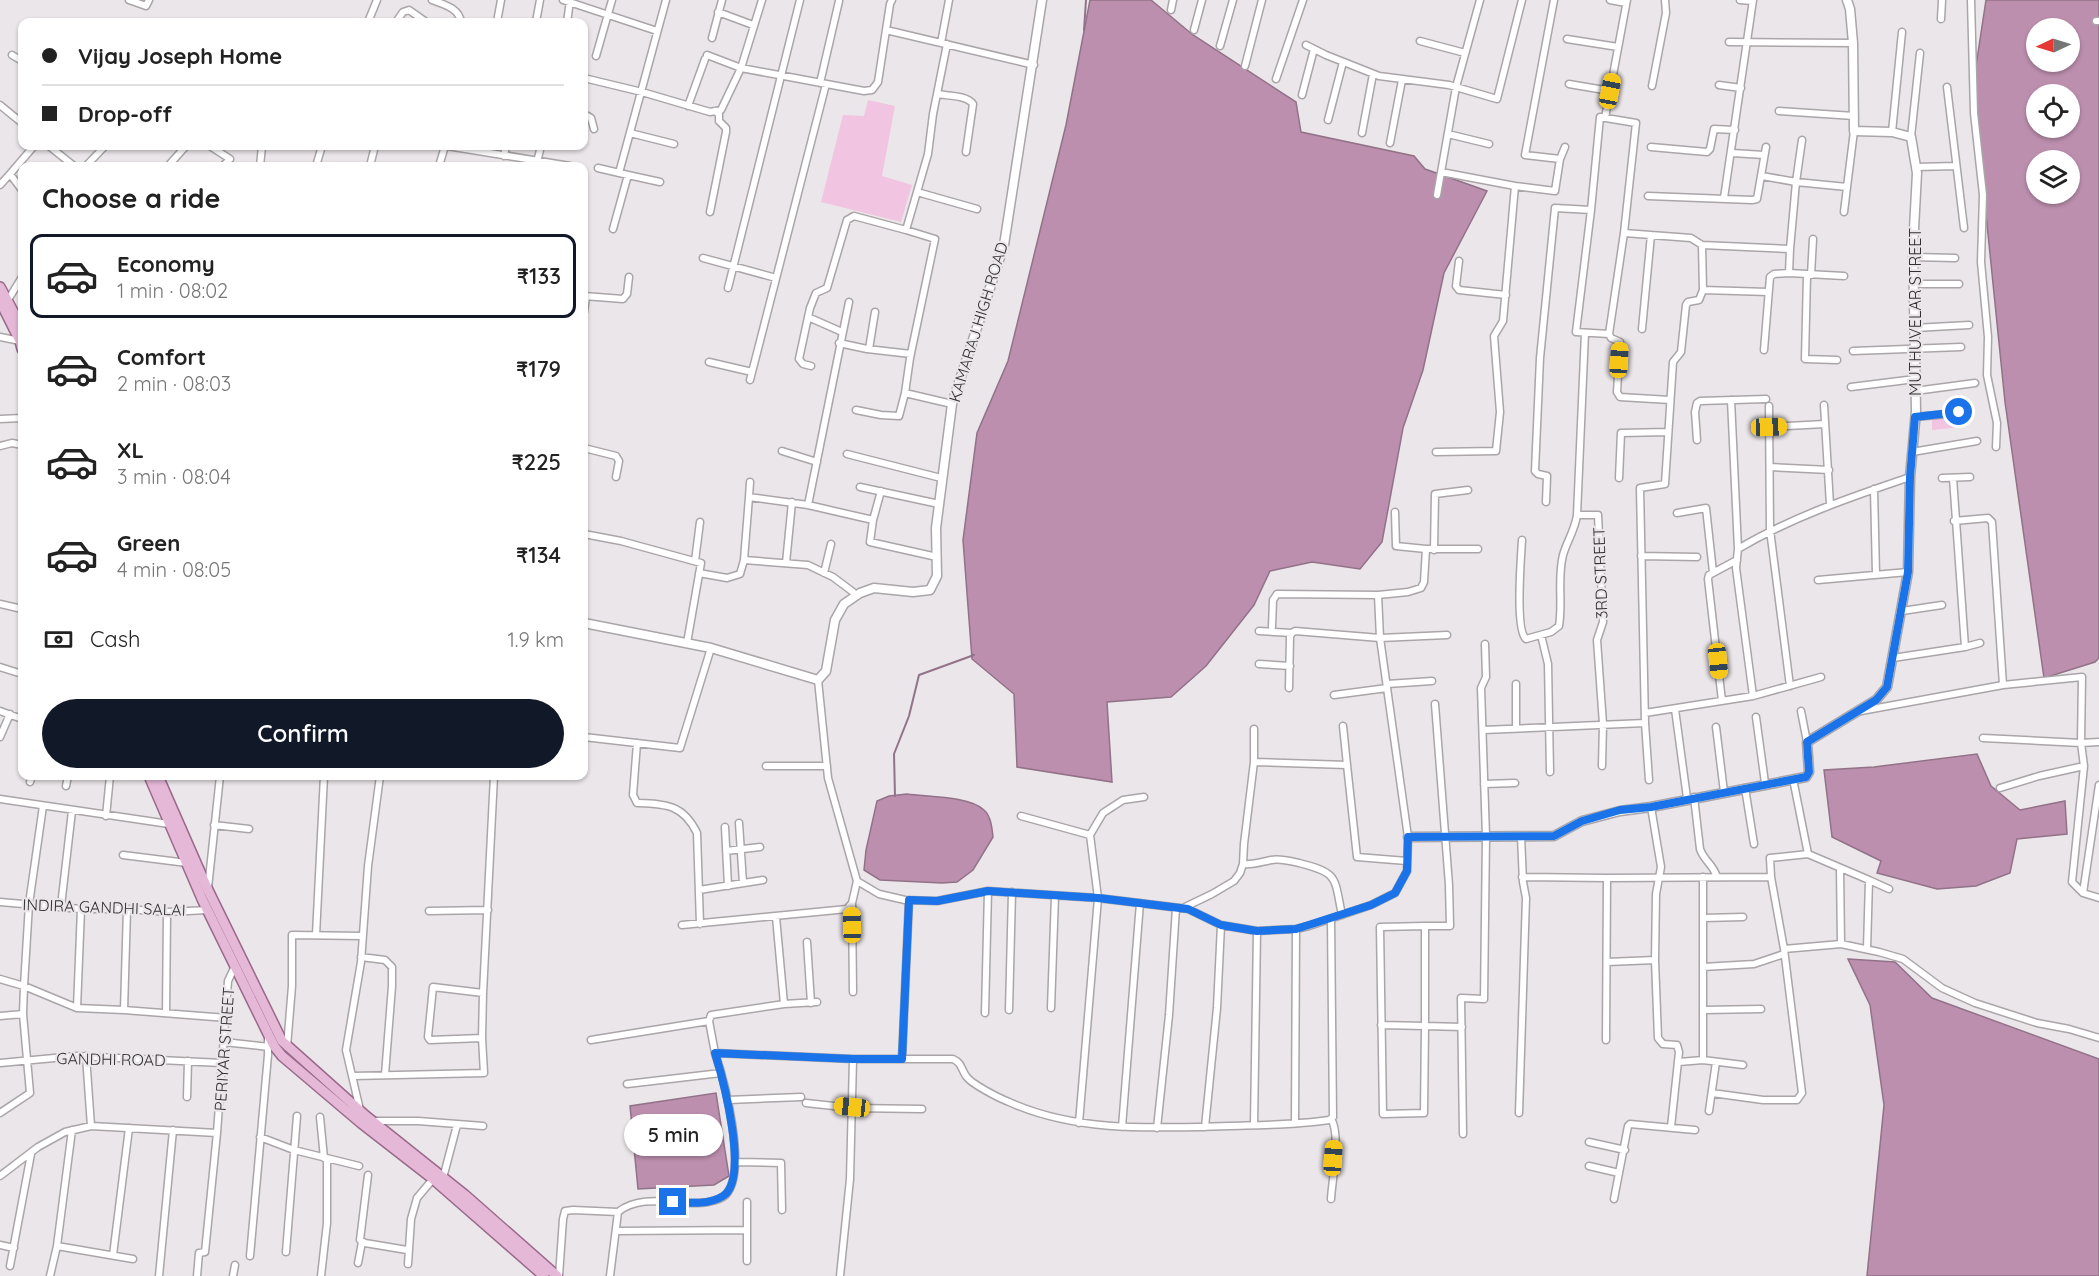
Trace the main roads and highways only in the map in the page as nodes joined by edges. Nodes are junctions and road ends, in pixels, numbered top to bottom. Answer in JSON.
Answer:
{"nodes":[{"id":1,"x":0,"y":287,"type":"edge"},
{"id":2,"x":4,"y":301,"type":"edge"},
{"id":3,"x":18,"y":322,"type":"edge"},
{"id":4,"x":18,"y":334,"type":"edge"},
{"id":5,"x":151,"y":780,"type":"edge"},
{"id":6,"x":160,"y":780,"type":"edge"},
{"id":7,"x":212,"y":909,"type":"junction"},
{"id":8,"x":238,"y":963,"type":"junction"},
{"id":9,"x":438,"y":1179,"type":"junction"},
{"id":10,"x":544,"y":1276,"type":"edge"},
{"id":11,"x":558,"y":1276,"type":"edge"}],
"edges":[{"from":1,"to":2,"type":"main road"},
{"from":2,"to":3,"type":"main road"},
{"from":2,"to":4,"type":"main road"},
{"from":5,"to":7,"type":"main road"},
{"from":6,"to":7,"type":"main road"},
{"from":7,"to":8,"type":"main road"},
{"from":8,"to":9,"type":"main road"},
{"from":8,"to":9,"type":"main road"},
{"from":9,"to":10,"type":"main road"},
{"from":9,"to":11,"type":"main road"}]}
